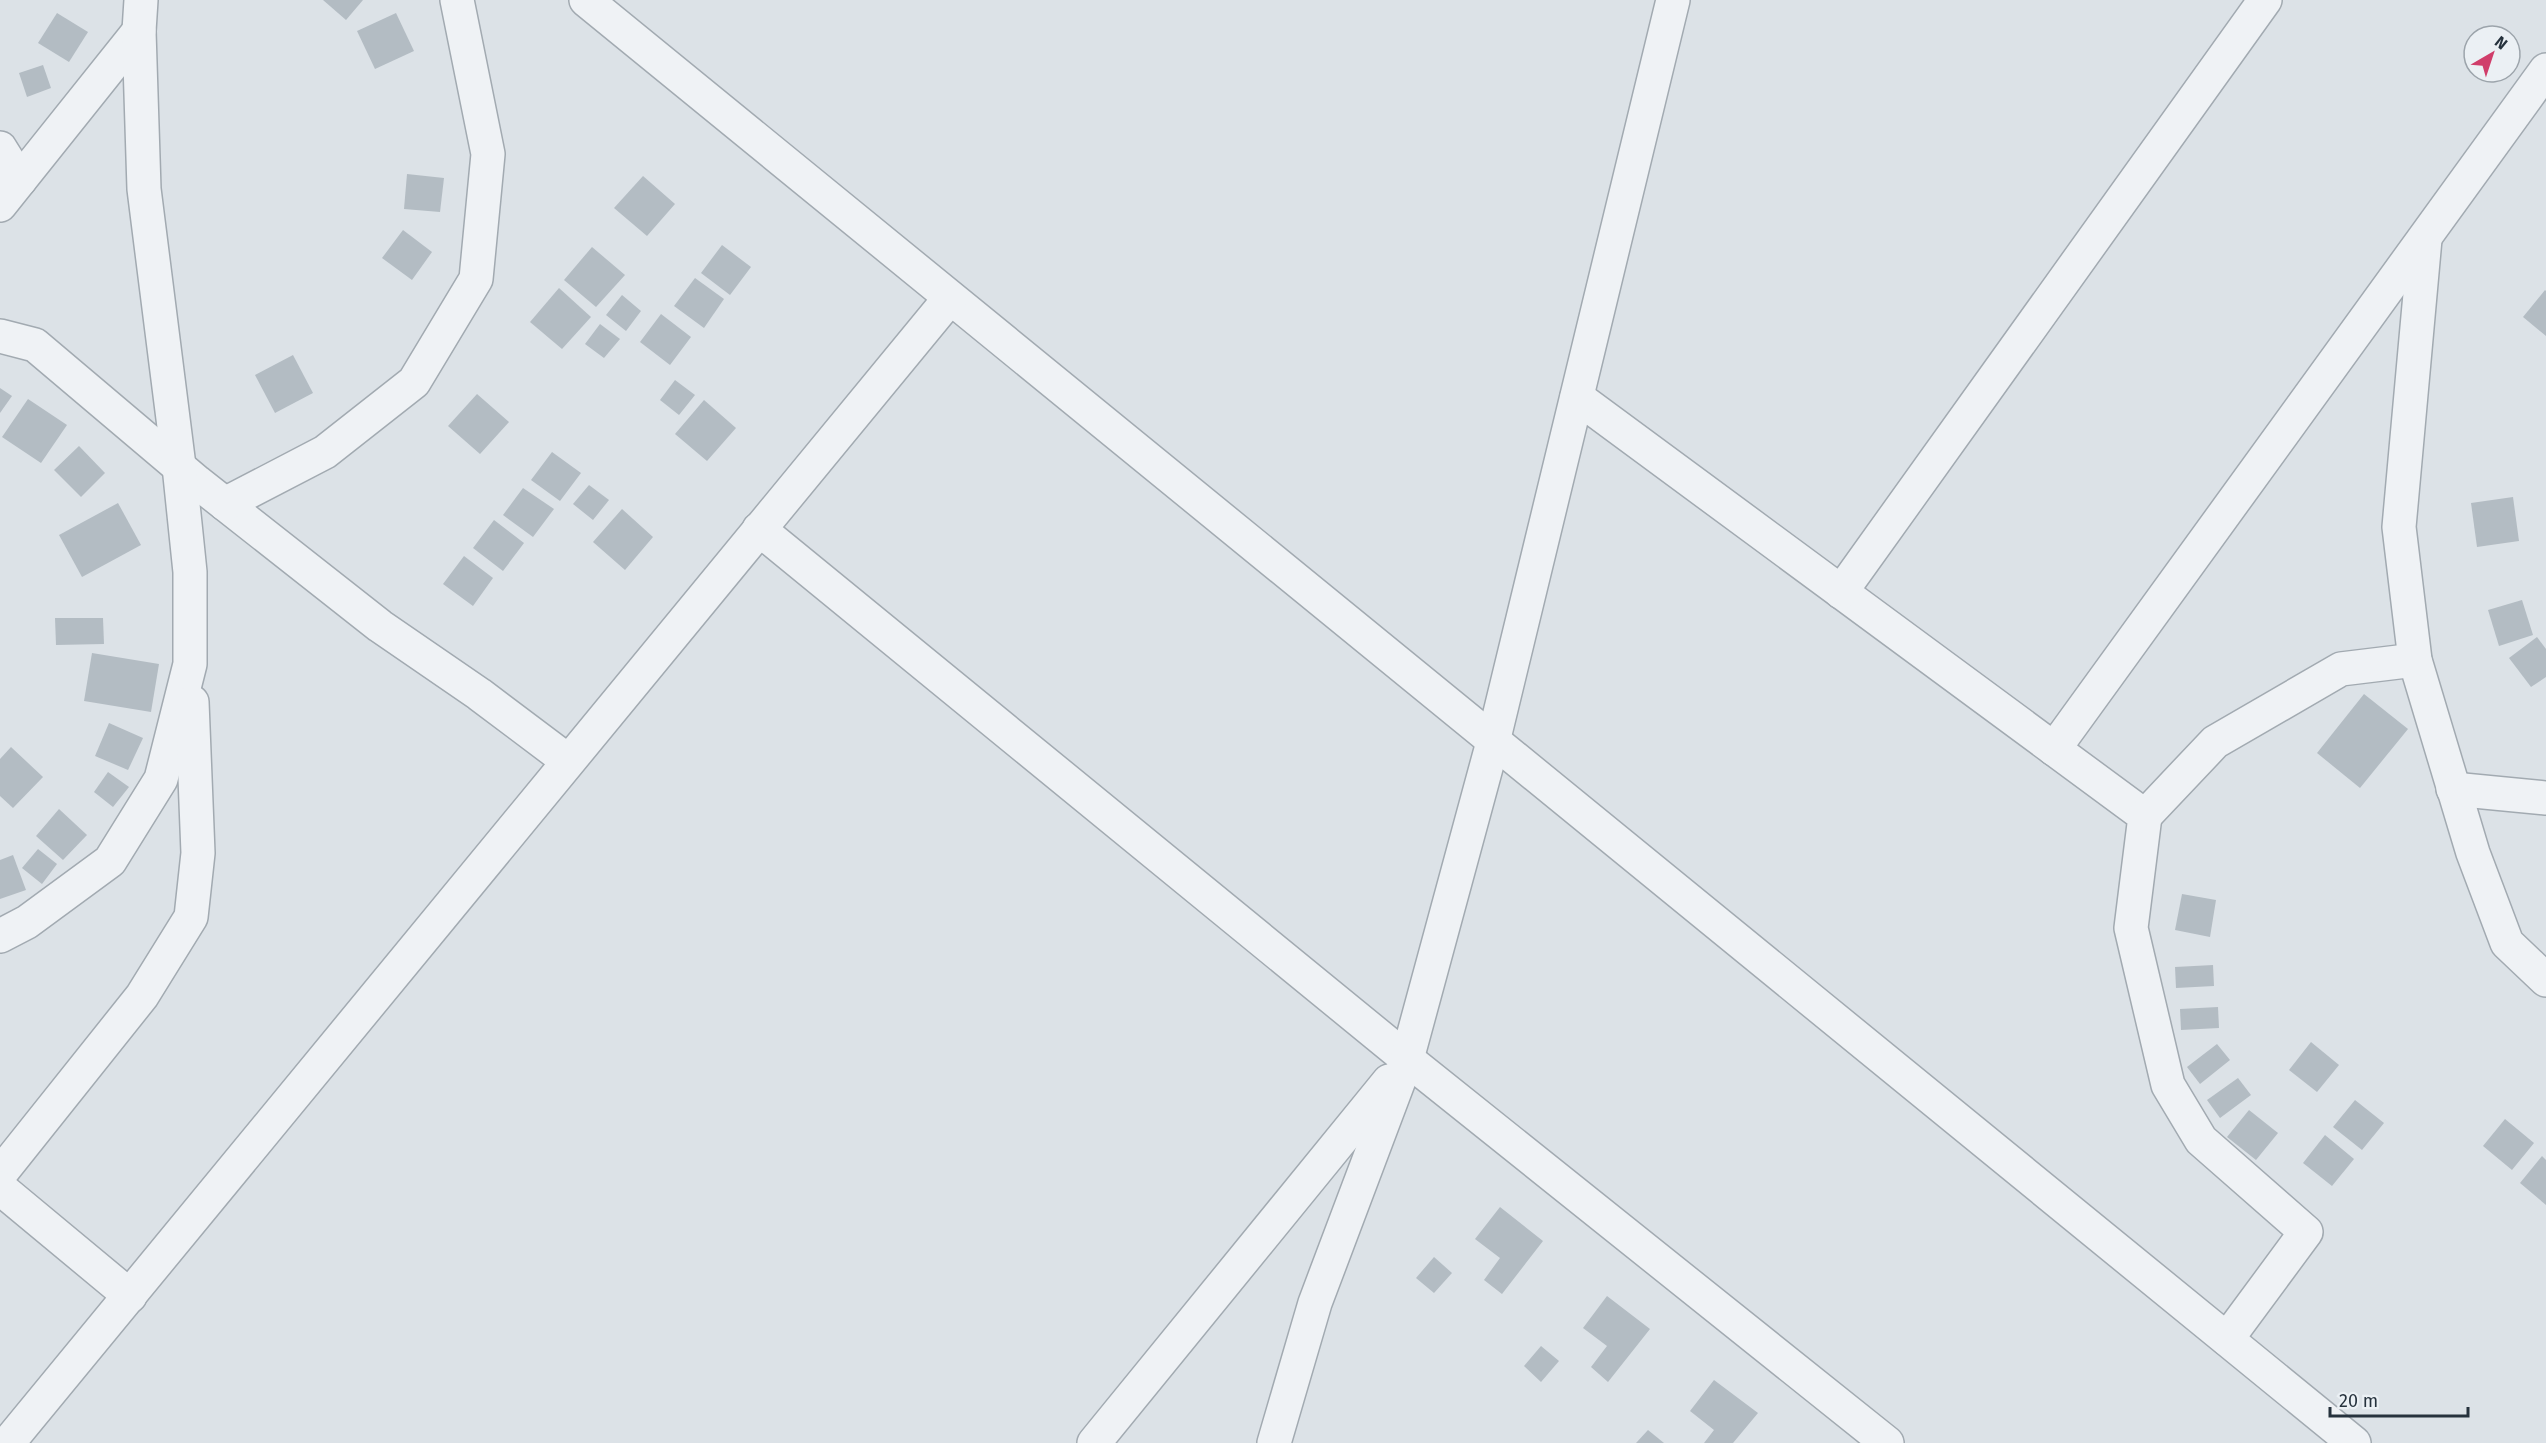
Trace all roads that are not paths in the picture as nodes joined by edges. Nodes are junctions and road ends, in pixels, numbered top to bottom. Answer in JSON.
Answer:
{"nodes":[{"id":1,"x":457,"y":0,"type":"edge"},
{"id":2,"x":586,"y":0,"type":"edge"},
{"id":3,"x":1673,"y":0,"type":"edge"},
{"id":4,"x":2265,"y":0,"type":"edge"},
{"id":5,"x":140,"y":16,"type":"edge"},
{"id":6,"x":2546,"y":70,"type":"edge"},
{"id":7,"x":0,"y":148,"type":"edge"},
{"id":8,"x":10,"y":193,"type":"edge"},
{"id":9,"x":2425,"y":238,"type":"junction"},
{"id":10,"x":950,"y":298,"type":"junction"},
{"id":11,"x":0,"y":336,"type":"edge"},
{"id":12,"x":1577,"y":397,"type":"junction"},
{"id":13,"x":179,"y":466,"type":"junction"},
{"id":14,"x":225,"y":504,"type":"junction"},
{"id":15,"x":759,"y":529,"type":"junction"},
{"id":16,"x":1841,"y":592,"type":"junction"},
{"id":17,"x":2415,"y":660,"type":"junction"},
{"id":18,"x":190,"y":664,"type":"junction"},
{"id":19,"x":1493,"y":742,"type":"junction"},
{"id":20,"x":2054,"y":749,"type":"junction"},
{"id":21,"x":568,"y":761,"type":"junction"},
{"id":22,"x":2453,"y":789,"type":"junction"},
{"id":23,"x":2546,"y":798,"type":"edge"},
{"id":24,"x":2145,"y":816,"type":"junction"},
{"id":25,"x":0,"y":936,"type":"edge"},
{"id":26,"x":2546,"y":980,"type":"edge"},
{"id":27,"x":1407,"y":1059,"type":"junction"},
{"id":28,"x":0,"y":1174,"type":"edge"},
{"id":29,"x":0,"y":1188,"type":"edge"},
{"id":30,"x":130,"y":1296,"type":"junction"},
{"id":31,"x":2226,"y":1339,"type":"junction"},
{"id":32,"x":9,"y":1443,"type":"edge"},
{"id":33,"x":1094,"y":1443,"type":"edge"},
{"id":34,"x":1274,"y":1443,"type":"edge"},
{"id":35,"x":1887,"y":1443,"type":"edge"},
{"id":36,"x":2354,"y":1443,"type":"edge"}],
"edges":[{"from":1,"to":14,"type":"street"},
{"from":2,"to":10,"type":"street"},
{"from":3,"to":12,"type":"street"},
{"from":4,"to":16,"type":"street"},
{"from":5,"to":8,"type":"street"},
{"from":5,"to":13,"type":"street"},
{"from":6,"to":9,"type":"street"},
{"from":7,"to":8,"type":"street"},
{"from":9,"to":17,"type":"street"},
{"from":9,"to":20,"type":"street"},
{"from":10,"to":15,"type":"street"},
{"from":10,"to":19,"type":"street"},
{"from":11,"to":13,"type":"street"},
{"from":12,"to":16,"type":"street"},
{"from":12,"to":19,"type":"street"},
{"from":13,"to":14,"type":"street"},
{"from":13,"to":18,"type":"street"},
{"from":14,"to":21,"type":"street"},
{"from":15,"to":21,"type":"street"},
{"from":15,"to":27,"type":"street"},
{"from":16,"to":20,"type":"street"},
{"from":17,"to":22,"type":"street"},
{"from":17,"to":24,"type":"street"},
{"from":18,"to":25,"type":"street"},
{"from":18,"to":28,"type":"street"},
{"from":19,"to":27,"type":"street"},
{"from":19,"to":31,"type":"street"},
{"from":20,"to":24,"type":"street"},
{"from":21,"to":30,"type":"street"},
{"from":22,"to":23,"type":"street"},
{"from":22,"to":26,"type":"street"},
{"from":24,"to":31,"type":"street"},
{"from":27,"to":33,"type":"street"},
{"from":27,"to":34,"type":"street"},
{"from":27,"to":35,"type":"street"},
{"from":29,"to":30,"type":"street"},
{"from":30,"to":32,"type":"street"},
{"from":31,"to":36,"type":"street"}]}
